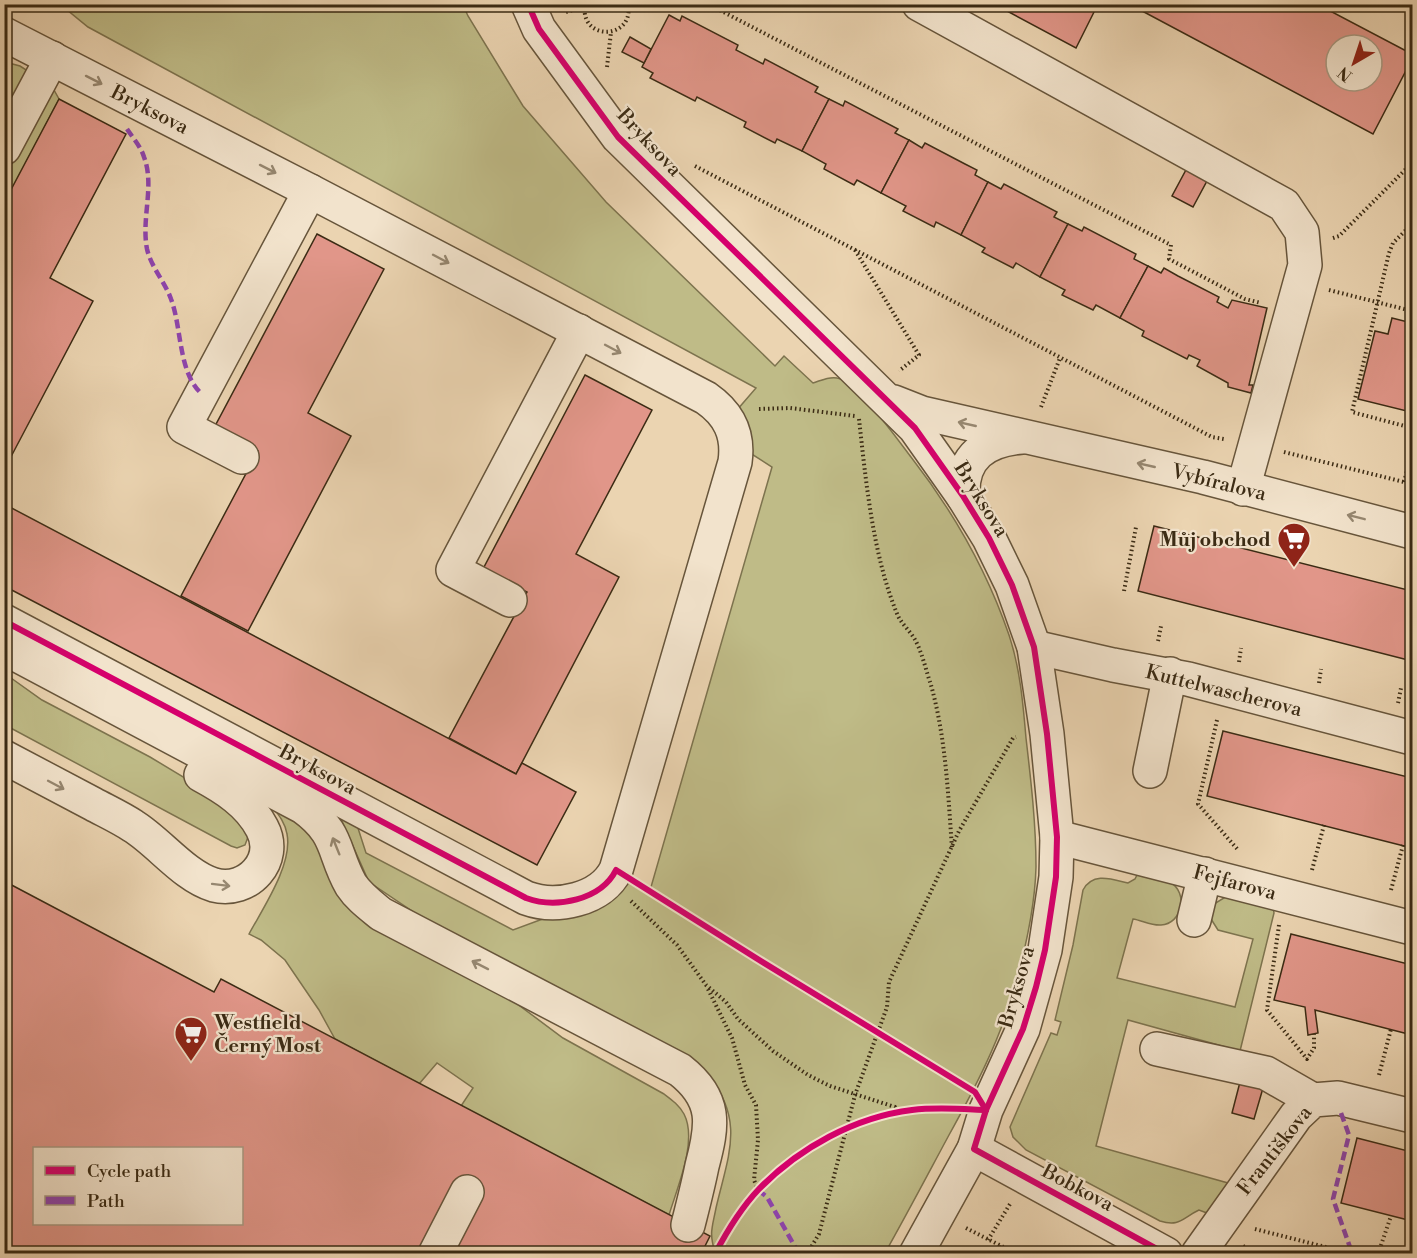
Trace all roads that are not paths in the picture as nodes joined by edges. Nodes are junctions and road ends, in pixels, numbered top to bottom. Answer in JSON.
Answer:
{"nodes":[{"id":1,"x":919,"y":4,"type":"edge"},
{"id":2,"x":542,"y":9,"type":"edge"},
{"id":3,"x":4,"y":34,"type":"edge"},
{"id":4,"x":51,"y":58,"type":"junction"},
{"id":5,"x":4,"y":148,"type":"edge"},
{"id":6,"x":310,"y":190,"type":"junction"},
{"id":7,"x":579,"y":331,"type":"junction"},
{"id":8,"x":881,"y":393,"type":"junction"},
{"id":9,"x":1024,"y":437,"type":"junction"},
{"id":10,"x":242,"y":457,"type":"dead end"},
{"id":11,"x":1243,"y":489,"type":"junction"},
{"id":12,"x":963,"y":496,"type":"junction"},
{"id":13,"x":1413,"y":531,"type":"edge"},
{"id":14,"x":510,"y":600,"type":"dead end"},
{"id":15,"x":4,"y":621,"type":"edge"},
{"id":16,"x":1034,"y":647,"type":"junction"},
{"id":17,"x":4,"y":648,"type":"edge"},
{"id":18,"x":4,"y":653,"type":"edge"},
{"id":19,"x":1170,"y":674,"type":"junction"},
{"id":20,"x":1413,"y":738,"type":"edge"},
{"id":21,"x":4,"y":757,"type":"edge"},
{"id":22,"x":1150,"y":771,"type":"dead end"},
{"id":23,"x":1058,"y":837,"type":"junction"},
{"id":24,"x":1205,"y":874,"type":"junction"},
{"id":25,"x":1194,"y":920,"type":"dead end"},
{"id":26,"x":1413,"y":928,"type":"edge"},
{"id":27,"x":1158,"y":1049,"type":"dead end"},
{"id":28,"x":1313,"y":1100,"type":"junction"},
{"id":29,"x":1413,"y":1116,"type":"edge"},
{"id":30,"x":974,"y":1149,"type":"junction"},
{"id":31,"x":467,"y":1192,"type":"dead end"},
{"id":32,"x":688,"y":1225,"type":"dead end"},
{"id":33,"x":1206,"y":1240,"type":"edge"},
{"id":34,"x":435,"y":1254,"type":"edge"},
{"id":35,"x":916,"y":1254,"type":"edge"},
{"id":36,"x":1166,"y":1254,"type":"edge"}],
"edges":[{"from":1,"to":11,"type":"street"},
{"from":2,"to":8,"type":"street","name":"Bryksova"},
{"from":3,"to":4,"type":"street","name":"Bryksova"},
{"from":4,"to":5,"type":"street"},
{"from":4,"to":6,"type":"street","name":"Bryksova","one_way":true},
{"from":6,"to":7,"type":"street","name":"Bryksova","one_way":true},
{"from":6,"to":10,"type":"street"},
{"from":7,"to":14,"type":"street"},
{"from":7,"to":15,"type":"street","name":"Bryksova","one_way":true},
{"from":9,"to":8,"type":"street","name":"Vybíralova","one_way":true},
{"from":8,"to":12,"type":"street","name":"Bryksova"},
{"from":11,"to":9,"type":"street","name":"Vybíralova","one_way":true},
{"from":9,"to":12,"type":"street"},
{"from":13,"to":11,"type":"street","name":"Vybíralova","one_way":true},
{"from":12,"to":16,"type":"street","name":"Bryksova"},
{"from":16,"to":19,"type":"street","name":"Kuttelwascherova"},
{"from":16,"to":23,"type":"street","name":"Bryksova"},
{"from":32,"to":17,"type":"street","one_way":true},
{"from":21,"to":18,"type":"street","one_way":true},
{"from":19,"to":20,"type":"street","name":"Kuttelwascherova"},
{"from":19,"to":22,"type":"street"},
{"from":23,"to":24,"type":"street","name":"Fejfarova"},
{"from":23,"to":30,"type":"street","name":"Bryksova"},
{"from":24,"to":25,"type":"street"},
{"from":24,"to":26,"type":"street","name":"Fejfarova"},
{"from":27,"to":28,"type":"street"},
{"from":28,"to":29,"type":"street","name":"Františkova"},
{"from":28,"to":33,"type":"street","name":"Františkova"},
{"from":30,"to":35,"type":"street","name":"Bryksova"},
{"from":30,"to":36,"type":"street","name":"Bobkova"},
{"from":31,"to":34,"type":"street"}]}
